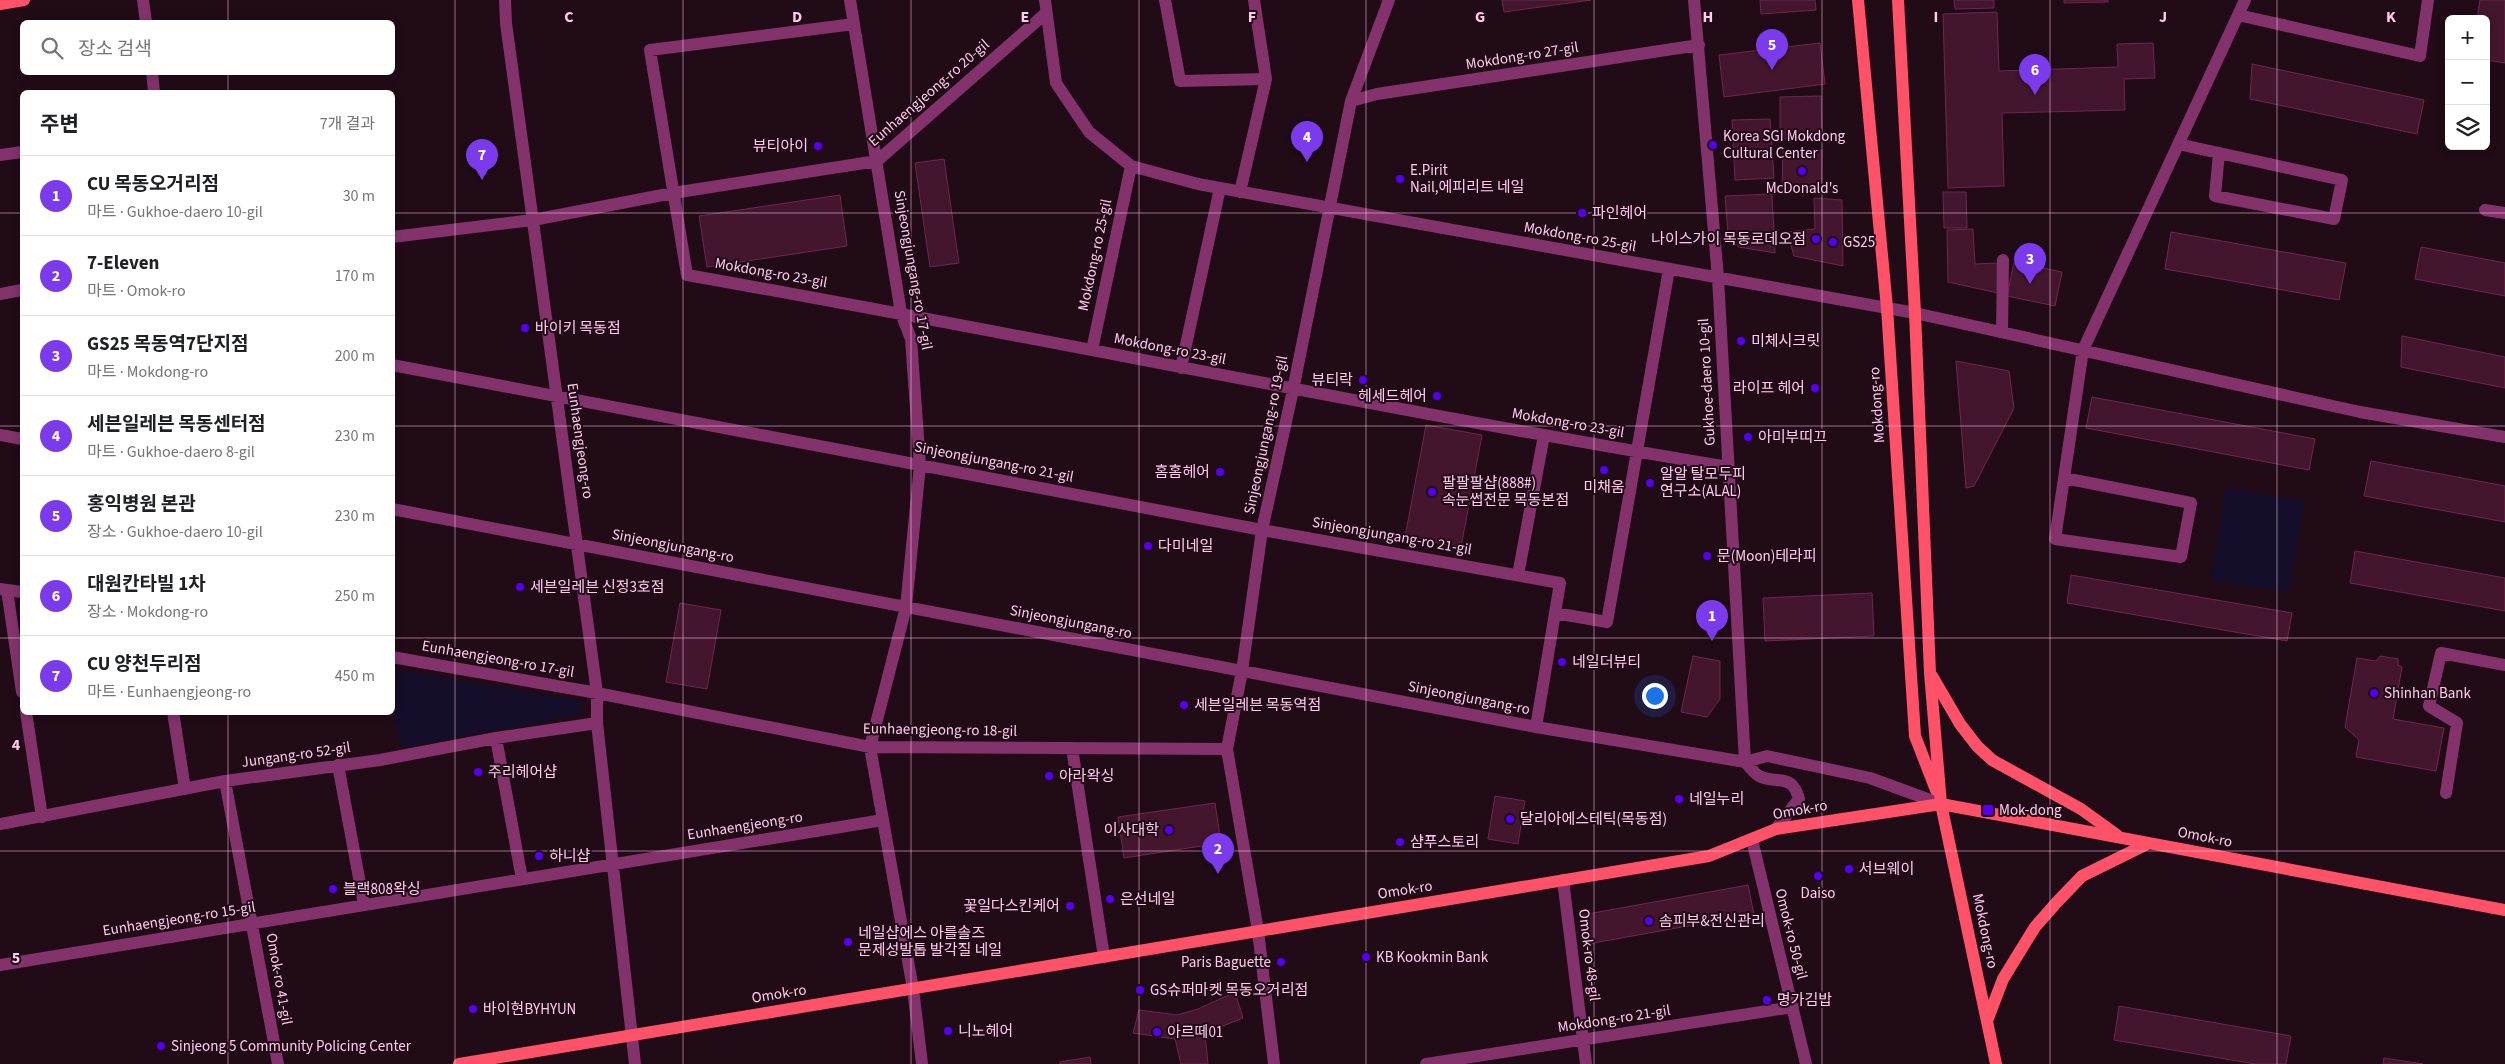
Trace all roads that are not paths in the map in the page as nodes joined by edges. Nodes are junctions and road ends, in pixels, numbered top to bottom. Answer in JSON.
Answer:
{"nodes":[{"id":1,"x":24,"y":0,"type":"edge"},
{"id":2,"x":144,"y":0,"type":"edge"},
{"id":3,"x":497,"y":0,"type":"edge"},
{"id":4,"x":505,"y":0,"type":"edge"},
{"id":5,"x":850,"y":0,"type":"edge"},
{"id":6,"x":1165,"y":0,"type":"edge"},
{"id":7,"x":1254,"y":0,"type":"edge"},
{"id":8,"x":1389,"y":0,"type":"edge"},
{"id":9,"x":1694,"y":0,"type":"edge"},
{"id":10,"x":1858,"y":0,"type":"edge"},
{"id":11,"x":1898,"y":0,"type":"edge"},
{"id":12,"x":2245,"y":0,"type":"edge"},
{"id":13,"x":2428,"y":0,"type":"edge"},
{"id":14,"x":0,"y":4,"type":"edge"},
{"id":15,"x":1045,"y":6,"type":"edge"},
{"id":16,"x":2238,"y":15,"type":"junction"},
{"id":17,"x":146,"y":20,"type":"edge"},
{"id":18,"x":506,"y":23,"type":"junction"},
{"id":19,"x":854,"y":24,"type":"junction"},
{"id":20,"x":1699,"y":46,"type":"junction"},
{"id":21,"x":152,"y":75,"type":"edge"},
{"id":22,"x":1266,"y":79,"type":"junction"},
{"id":23,"x":154,"y":90,"type":"edge"},
{"id":24,"x":1351,"y":101,"type":"junction"},
{"id":25,"x":2178,"y":144,"type":"junction"},
{"id":26,"x":20,"y":152,"type":"edge"},
{"id":27,"x":2220,"y":153,"type":"junction"},
{"id":28,"x":0,"y":155,"type":"edge"},
{"id":29,"x":877,"y":160,"type":"junction"},
{"id":30,"x":1131,"y":166,"type":"junction"},
{"id":31,"x":1220,"y":188,"type":"junction"},
{"id":32,"x":1240,"y":192,"type":"junction"},
{"id":33,"x":673,"y":194,"type":"junction"},
{"id":34,"x":1329,"y":208,"type":"junction"},
{"id":35,"x":2485,"y":210,"type":"dead end"},
{"id":36,"x":2505,"y":213,"type":"edge"},
{"id":37,"x":533,"y":220,"type":"junction"},
{"id":38,"x":395,"y":237,"type":"edge"},
{"id":39,"x":2003,"y":260,"type":"dead end"},
{"id":40,"x":1669,"y":269,"type":"junction"},
{"id":41,"x":1718,"y":278,"type":"junction"},
{"id":42,"x":20,"y":290,"type":"edge"},
{"id":43,"x":0,"y":294,"type":"edge"},
{"id":44,"x":1887,"y":308,"type":"junction"},
{"id":45,"x":901,"y":313,"type":"junction"},
{"id":46,"x":1915,"y":313,"type":"junction"},
{"id":47,"x":2002,"y":332,"type":"junction"},
{"id":48,"x":1092,"y":350,"type":"junction"},
{"id":49,"x":2083,"y":350,"type":"junction"},
{"id":50,"x":395,"y":366,"type":"edge"},
{"id":51,"x":1181,"y":368,"type":"junction"},
{"id":52,"x":1293,"y":390,"type":"junction"},
{"id":53,"x":557,"y":395,"type":"junction"},
{"id":54,"x":0,"y":435,"type":"edge"},
{"id":55,"x":1544,"y":435,"type":"junction"},
{"id":56,"x":2505,"y":437,"type":"edge"},
{"id":57,"x":20,"y":439,"type":"edge"},
{"id":58,"x":1638,"y":452,"type":"junction"},
{"id":59,"x":920,"y":465,"type":"junction"},
{"id":60,"x":1728,"y":467,"type":"junction"},
{"id":61,"x":2064,"y":478,"type":"junction"},
{"id":62,"x":395,"y":511,"type":"edge"},
{"id":63,"x":1262,"y":530,"type":"junction"},
{"id":64,"x":578,"y":545,"type":"junction"},
{"id":65,"x":1518,"y":575,"type":"junction"},
{"id":66,"x":3,"y":589,"type":"edge"},
{"id":67,"x":20,"y":592,"type":"edge"},
{"id":68,"x":906,"y":607,"type":"junction"},
{"id":69,"x":1554,"y":613,"type":"junction"},
{"id":70,"x":395,"y":658,"type":"edge"},
{"id":71,"x":2505,"y":665,"type":"edge"},
{"id":72,"x":1242,"y":671,"type":"junction"},
{"id":73,"x":1930,"y":674,"type":"junction"},
{"id":74,"x":20,"y":681,"type":"edge"},
{"id":75,"x":597,"y":693,"type":"junction"},
{"id":76,"x":26,"y":715,"type":"edge"},
{"id":77,"x":173,"y":715,"type":"edge"},
{"id":78,"x":598,"y":723,"type":"junction"},
{"id":79,"x":1536,"y":727,"type":"junction"},
{"id":80,"x":496,"y":738,"type":"junction"},
{"id":81,"x":870,"y":747,"type":"junction"},
{"id":82,"x":1072,"y":748,"type":"junction"},
{"id":83,"x":1227,"y":749,"type":"junction"},
{"id":84,"x":1745,"y":762,"type":"junction"},
{"id":85,"x":338,"y":765,"type":"junction"},
{"id":86,"x":225,"y":781,"type":"junction"},
{"id":87,"x":185,"y":789,"type":"junction"},
{"id":88,"x":2446,"y":793,"type":"dead end"},
{"id":89,"x":1941,"y":804,"type":"junction"},
{"id":90,"x":42,"y":817,"type":"junction"},
{"id":91,"x":883,"y":820,"type":"junction"},
{"id":92,"x":0,"y":824,"type":"edge"},
{"id":93,"x":1776,"y":829,"type":"junction"},
{"id":94,"x":2121,"y":838,"type":"junction"},
{"id":95,"x":1752,"y":840,"type":"junction"},
{"id":96,"x":2149,"y":843,"type":"junction"},
{"id":97,"x":613,"y":864,"type":"junction"},
{"id":98,"x":522,"y":879,"type":"junction"},
{"id":99,"x":1563,"y":880,"type":"junction"},
{"id":100,"x":364,"y":905,"type":"junction"},
{"id":101,"x":2505,"y":910,"type":"edge"},
{"id":102,"x":252,"y":923,"type":"junction"},
{"id":103,"x":1258,"y":931,"type":"junction"},
{"id":104,"x":1104,"y":956,"type":"junction"},
{"id":105,"x":0,"y":965,"type":"edge"},
{"id":106,"x":913,"y":988,"type":"junction"},
{"id":107,"x":1793,"y":1007,"type":"junction"},
{"id":108,"x":1987,"y":1020,"type":"junction"},
{"id":109,"x":632,"y":1035,"type":"junction"},
{"id":110,"x":1583,"y":1041,"type":"junction"},
{"id":111,"x":1441,"y":1063,"type":"edge"},
{"id":112,"x":278,"y":1064,"type":"edge"},
{"id":113,"x":459,"y":1064,"type":"edge"},
{"id":114,"x":635,"y":1064,"type":"edge"},
{"id":115,"x":922,"y":1064,"type":"edge"},
{"id":116,"x":1274,"y":1064,"type":"edge"},
{"id":117,"x":1426,"y":1064,"type":"edge"},
{"id":118,"x":1586,"y":1064,"type":"edge"},
{"id":119,"x":1806,"y":1064,"type":"edge"},
{"id":120,"x":1996,"y":1064,"type":"edge"}],
"edges":[{"from":1,"to":14,"type":"main road"},
{"from":2,"to":17,"type":"street"},
{"from":3,"to":18,"type":"street","name":"Eunhaengjeong-ro"},
{"from":4,"to":18,"type":"street","name":"Eunhaengjeong-ro"},
{"from":5,"to":19,"type":"street","name":"Sinjeongjungang-ro 17-gil"},
{"from":6,"to":22,"type":"street"},
{"from":7,"to":22,"type":"street"},
{"from":8,"to":24,"type":"street","name":"Sinjeongjungang-ro 19-gil"},
{"from":9,"to":20,"type":"street","name":"Gukhoe-daero 10-gil"},
{"from":10,"to":44,"type":"main road","name":"Mokdong-ro"},
{"from":11,"to":46,"type":"main road","name":"Mokdong-ro"},
{"from":12,"to":16,"type":"street"},
{"from":13,"to":16,"type":"street"},
{"from":15,"to":29,"type":"street","name":"Eunhaengjeong-ro 20-gil"},
{"from":15,"to":30,"type":"street","name":"Mokdong-ro 25-gil"},
{"from":16,"to":25,"type":"street"},
{"from":18,"to":37,"type":"street","name":"Eunhaengjeong-ro"},
{"from":19,"to":29,"type":"street","name":"Sinjeongjungang-ro 17-gil"},
{"from":19,"to":33,"type":"street"},
{"from":20,"to":24,"type":"street","name":"Mokdong-ro 27-gil"},
{"from":20,"to":41,"type":"street","name":"Gukhoe-daero 10-gil"},
{"from":21,"to":23,"type":"street"},
{"from":22,"to":32,"type":"street"},
{"from":24,"to":34,"type":"street","name":"Sinjeongjungang-ro 19-gil"},
{"from":25,"to":27,"type":"street"},
{"from":25,"to":49,"type":"street"},
{"from":26,"to":28,"type":"street"},
{"from":27,"to":27,"type":"street"},
{"from":29,"to":33,"type":"street","name":"Eunhaengjeong-ro 20-gil"},
{"from":29,"to":45,"type":"street","name":"Sinjeongjungang-ro 17-gil"},
{"from":30,"to":31,"type":"street","name":"Mokdong-ro 25-gil"},
{"from":30,"to":48,"type":"street","name":"Mokdong-ro 25-gil"},
{"from":31,"to":32,"type":"street","name":"Mokdong-ro 25-gil"},
{"from":31,"to":51,"type":"street"},
{"from":32,"to":34,"type":"street","name":"Mokdong-ro 25-gil"},
{"from":33,"to":37,"type":"street","name":"Eunhaengjeong-ro 20-gil"},
{"from":33,"to":45,"type":"street","name":"Mokdong-ro 23-gil"},
{"from":34,"to":40,"type":"street","name":"Mokdong-ro 25-gil"},
{"from":34,"to":52,"type":"street","name":"Sinjeongjungang-ro 19-gil"},
{"from":35,"to":36,"type":"street"},
{"from":37,"to":38,"type":"street","name":"Eunhaengjeong-ro 20-gil"},
{"from":37,"to":53,"type":"street","name":"Eunhaengjeong-ro"},
{"from":39,"to":47,"type":"street"},
{"from":40,"to":41,"type":"street","name":"Mokdong-ro 25-gil"},
{"from":40,"to":58,"type":"street"},
{"from":41,"to":44,"type":"street","name":"Mokdong-ro 25-gil"},
{"from":41,"to":60,"type":"street","name":"Gukhoe-daero 10-gil"},
{"from":42,"to":43,"type":"street"},
{"from":44,"to":46,"type":"street","name":"Mokdong-ro 25-gil"},
{"from":44,"to":89,"type":"main road","name":"Mokdong-ro"},
{"from":45,"to":48,"type":"street","name":"Mokdong-ro 23-gil"},
{"from":45,"to":59,"type":"street","name":"Sinjeongjungang-ro 17-gil"},
{"from":46,"to":47,"type":"street","name":"Mokdong-ro 25-gil"},
{"from":46,"to":73,"type":"main road","name":"Mokdong-ro"},
{"from":47,"to":49,"type":"street","name":"Mokdong-ro 25-gil"},
{"from":48,"to":51,"type":"street","name":"Mokdong-ro 23-gil"},
{"from":49,"to":56,"type":"street","name":"Mokdong-ro 25-gil"},
{"from":49,"to":61,"type":"street"},
{"from":50,"to":53,"type":"street","name":"Sinjeongjungang-ro 21-gil"},
{"from":51,"to":52,"type":"street","name":"Mokdong-ro 23-gil"},
{"from":52,"to":55,"type":"street","name":"Mokdong-ro 23-gil"},
{"from":52,"to":63,"type":"street","name":"Sinjeongjungang-ro 19-gil"},
{"from":53,"to":59,"type":"street","name":"Sinjeongjungang-ro 21-gil"},
{"from":53,"to":64,"type":"street","name":"Eunhaengjeong-ro"},
{"from":54,"to":57,"type":"street"},
{"from":55,"to":58,"type":"street","name":"Mokdong-ro 23-gil"},
{"from":55,"to":65,"type":"street"},
{"from":58,"to":60,"type":"street","name":"Mokdong-ro 23-gil"},
{"from":58,"to":69,"type":"street"},
{"from":59,"to":63,"type":"street","name":"Sinjeongjungang-ro 21-gil"},
{"from":59,"to":68,"type":"street","name":"Sinjeongjungang-ro 17-gil"},
{"from":60,"to":84,"type":"street","name":"Gukhoe-daero 10-gil"},
{"from":61,"to":61,"type":"street"},
{"from":62,"to":64,"type":"street","name":"Sinjeongjungang-ro"},
{"from":63,"to":65,"type":"street","name":"Sinjeongjungang-ro 21-gil"},
{"from":63,"to":72,"type":"street","name":"Sinjeongjungang-ro 19-gil"},
{"from":64,"to":68,"type":"street","name":"Sinjeongjungang-ro"},
{"from":64,"to":75,"type":"street","name":"Eunhaengjeong-ro"},
{"from":65,"to":69,"type":"street","name":"Sinjeongjungang-ro 21-gil"},
{"from":66,"to":67,"type":"street"},
{"from":66,"to":74,"type":"street"},
{"from":68,"to":72,"type":"street","name":"Sinjeongjungang-ro"},
{"from":68,"to":81,"type":"street","name":"Sinjeongjungang-ro 17-gil"},
{"from":69,"to":79,"type":"street","name":"Sinjeongjungang-ro 21-gil"},
{"from":70,"to":75,"type":"street","name":"Eunhaengjeong-ro 17-gil"},
{"from":71,"to":88,"type":"street"},
{"from":72,"to":79,"type":"street","name":"Sinjeongjungang-ro"},
{"from":72,"to":83,"type":"street","name":"Sinjeongjungang-ro 19-gil"},
{"from":73,"to":89,"type":"main road","name":"Mokdong-ro"},
{"from":73,"to":94,"type":"main road"},
{"from":75,"to":78,"type":"street","name":"Eunhaengjeong-ro"},
{"from":75,"to":81,"type":"street","name":"Eunhaengjeong-ro 18-gil"},
{"from":76,"to":90,"type":"street"},
{"from":77,"to":87,"type":"street"},
{"from":78,"to":80,"type":"street","name":"Jungang-ro 52-gil"},
{"from":78,"to":97,"type":"street","name":"Eunhaengjeong-ro"},
{"from":79,"to":84,"type":"street","name":"Sinjeongjungang-ro"},
{"from":80,"to":85,"type":"street","name":"Jungang-ro 52-gil"},
{"from":80,"to":98,"type":"street"},
{"from":81,"to":82,"type":"street","name":"Eunhaengjeong-ro 18-gil"},
{"from":81,"to":91,"type":"street"},
{"from":82,"to":83,"type":"street","name":"Eunhaengjeong-ro 18-gil"},
{"from":82,"to":104,"type":"street"},
{"from":83,"to":103,"type":"street"},
{"from":84,"to":89,"type":"street","name":"Sinjeongjungang-ro"},
{"from":84,"to":93,"type":"street","name":"Sinjeongjungang-ro"},
{"from":85,"to":86,"type":"street","name":"Jungang-ro 52-gil"},
{"from":85,"to":100,"type":"street"},
{"from":86,"to":87,"type":"street","name":"Jungang-ro 52-gil"},
{"from":86,"to":102,"type":"street","name":"Omok-ro 41-gil"},
{"from":87,"to":90,"type":"street","name":"Jungang-ro 52-gil"},
{"from":89,"to":93,"type":"main road","name":"Omok-ro"},
{"from":89,"to":94,"type":"main road","name":"Omok-ro"},
{"from":89,"to":108,"type":"main road","name":"Mokdong-ro"},
{"from":90,"to":92,"type":"street","name":"Jungang-ro 52-gil"},
{"from":91,"to":97,"type":"street","name":"Eunhaengjeong-ro"},
{"from":91,"to":106,"type":"street"},
{"from":93,"to":95,"type":"main road","name":"Omok-ro"},
{"from":94,"to":96,"type":"main road","name":"Omok-ro"},
{"from":95,"to":99,"type":"main road","name":"Omok-ro"},
{"from":95,"to":107,"type":"street","name":"Omok-ro 50-gil"},
{"from":96,"to":101,"type":"main road","name":"Omok-ro"},
{"from":96,"to":108,"type":"main road"},
{"from":97,"to":98,"type":"street","name":"Eunhaengjeong-ro 15-gil"},
{"from":97,"to":109,"type":"street","name":"Eunhaengjeong-ro"},
{"from":98,"to":100,"type":"street","name":"Eunhaengjeong-ro 15-gil"},
{"from":99,"to":103,"type":"main road","name":"Omok-ro"},
{"from":99,"to":110,"type":"street","name":"Omok-ro 48-gil"},
{"from":100,"to":102,"type":"street","name":"Eunhaengjeong-ro 15-gil"},
{"from":102,"to":105,"type":"street","name":"Eunhaengjeong-ro 15-gil"},
{"from":102,"to":112,"type":"street","name":"Omok-ro 41-gil"},
{"from":103,"to":104,"type":"main road","name":"Omok-ro"},
{"from":103,"to":116,"type":"street"},
{"from":104,"to":106,"type":"main road","name":"Omok-ro"},
{"from":106,"to":109,"type":"main road","name":"Omok-ro"},
{"from":106,"to":115,"type":"street"},
{"from":107,"to":110,"type":"street","name":"Mokdong-ro 21-gil"},
{"from":107,"to":119,"type":"street","name":"Omok-ro 50-gil"},
{"from":108,"to":120,"type":"main road","name":"Mokdong-ro"},
{"from":109,"to":113,"type":"main road","name":"Omok-ro"},
{"from":109,"to":114,"type":"street","name":"Eunhaengjeong-ro"},
{"from":110,"to":111,"type":"street","name":"Mokdong-ro 21-gil"},
{"from":110,"to":118,"type":"street","name":"Omok-ro 48-gil"},
{"from":111,"to":117,"type":"street","name":"Mokdong-ro 21-gil"}]}
